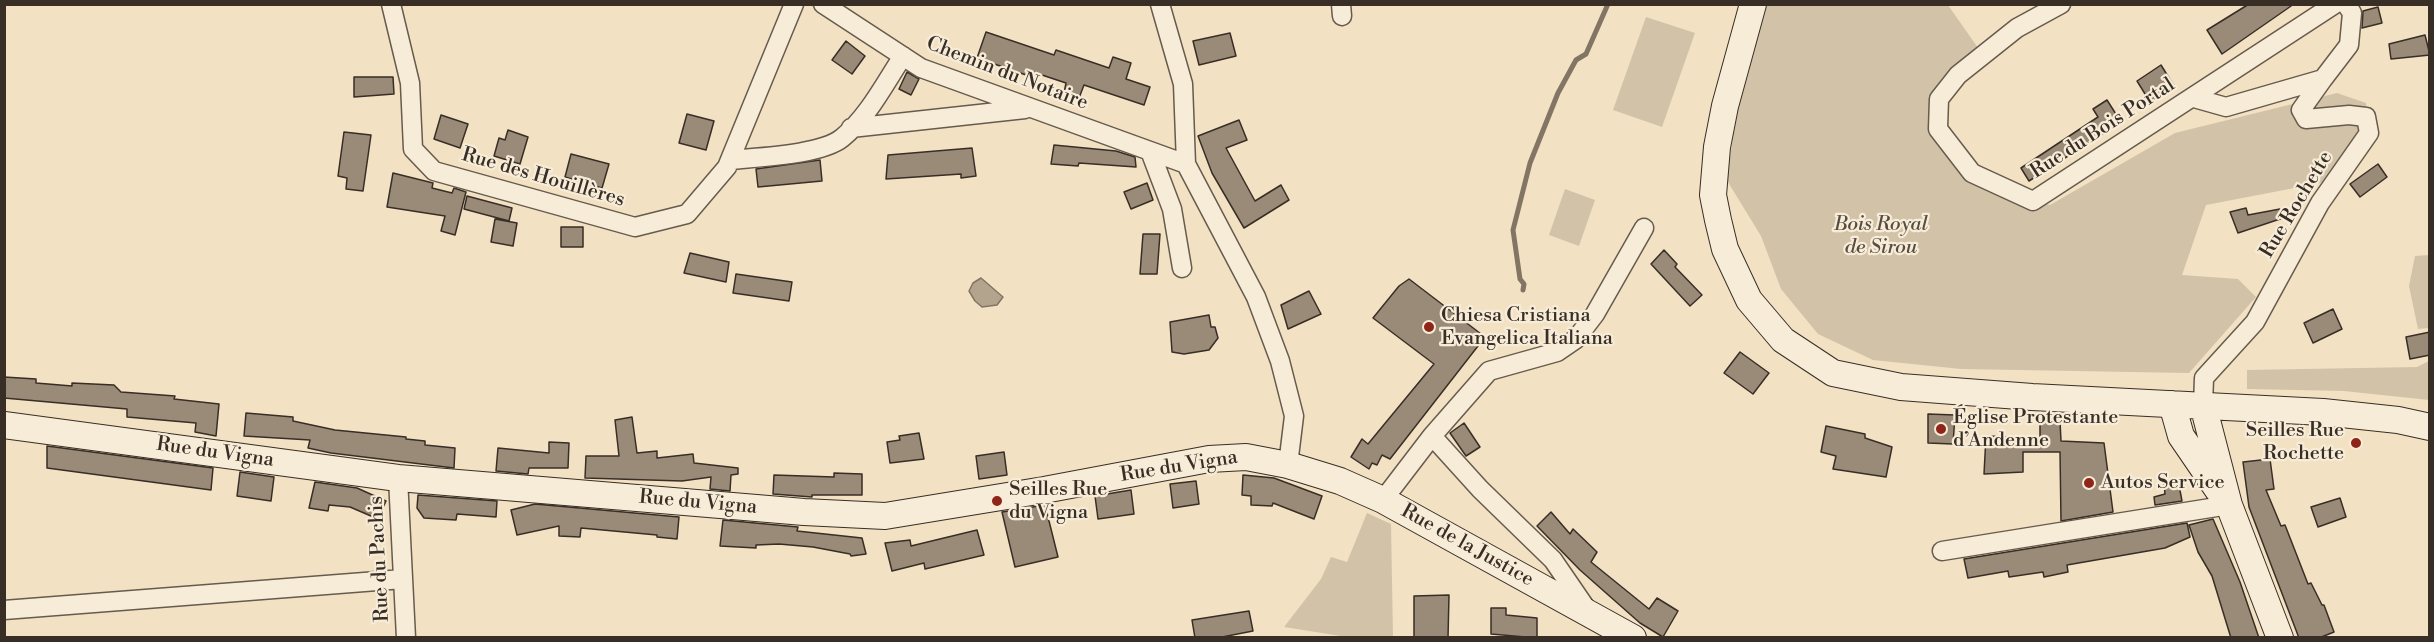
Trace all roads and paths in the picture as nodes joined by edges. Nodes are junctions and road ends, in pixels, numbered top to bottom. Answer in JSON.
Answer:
{"nodes":[{"id":1,"x":391,"y":4,"type":"edge"},
{"id":2,"x":794,"y":4,"type":"edge"},
{"id":3,"x":823,"y":4,"type":"edge"},
{"id":4,"x":1160,"y":4,"type":"edge"},
{"id":5,"x":1753,"y":4,"type":"edge"},
{"id":6,"x":2061,"y":4,"type":"edge"},
{"id":7,"x":2335,"y":4,"type":"edge"},
{"id":8,"x":2346,"y":4,"type":"edge"},
{"id":9,"x":903,"y":56,"type":"junction"},
{"id":10,"x":2323,"y":79,"type":"junction"},
{"id":11,"x":2194,"y":98,"type":"junction"},
{"id":12,"x":1030,"y":109,"type":"junction"},
{"id":13,"x":851,"y":128,"type":"junction"},
{"id":14,"x":1150,"y":151,"type":"junction"},
{"id":15,"x":730,"y":160,"type":"junction"},
{"id":16,"x":1186,"y":164,"type":"junction"},
{"id":17,"x":1644,"y":228,"type":"dead end"},
{"id":18,"x":1182,"y":268,"type":"dead end"},
{"id":19,"x":2172,"y":404,"type":"junction"},
{"id":20,"x":2203,"y":405,"type":"junction"},
{"id":21,"x":4,"y":425,"type":"edge"},
{"id":22,"x":2430,"y":427,"type":"edge"},
{"id":23,"x":1432,"y":436,"type":"junction"},
{"id":24,"x":1288,"y":465,"type":"junction"},
{"id":25,"x":398,"y":478,"type":"junction"},
{"id":26,"x":1383,"y":500,"type":"junction"},
{"id":27,"x":2229,"y":505,"type":"junction"},
{"id":28,"x":1942,"y":551,"type":"dead end"},
{"id":29,"x":403,"y":579,"type":"junction"},
{"id":30,"x":4,"y":610,"type":"edge"},
{"id":31,"x":1590,"y":613,"type":"junction"},
{"id":32,"x":406,"y":638,"type":"edge"},
{"id":33,"x":1633,"y":638,"type":"edge"},
{"id":34,"x":2280,"y":638,"type":"edge"}],
"edges":[{"from":1,"to":15,"type":"street","name":"Rue des Houillères"},
{"from":2,"to":15,"type":"street","name":"Rue des Houillères"},
{"from":3,"to":9,"type":"street","name":"Chemin du Notaire"},
{"from":4,"to":16,"type":"street"},
{"from":5,"to":19,"type":"street"},
{"from":6,"to":11,"type":"street","name":"Rue du Bois Portal"},
{"from":7,"to":11,"type":"street","name":"Rue du Bois Portal"},
{"from":8,"to":10,"type":"street","name":"Rue Rochette"},
{"from":9,"to":12,"type":"street","name":"Chemin du Notaire"},
{"from":9,"to":13,"type":"street"},
{"from":10,"to":11,"type":"street"},
{"from":10,"to":20,"type":"street","name":"Rue Rochette"},
{"from":12,"to":13,"type":"street"},
{"from":12,"to":14,"type":"street","name":"Chemin du Notaire"},
{"from":13,"to":15,"type":"street"},
{"from":14,"to":16,"type":"street","name":"Chemin du Notaire"},
{"from":14,"to":18,"type":"street"},
{"from":16,"to":24,"type":"street"},
{"from":17,"to":23,"type":"street","name":"Rue de la Justice"},
{"from":19,"to":20,"type":"street"},
{"from":19,"to":27,"type":"street"},
{"from":20,"to":22,"type":"street"},
{"from":20,"to":27,"type":"street"},
{"from":21,"to":25,"type":"street","name":"Rue du Vigna"},
{"from":23,"to":26,"type":"street","name":"Rue de la Justice"},
{"from":23,"to":31,"type":"street","name":"Rue de la Justice"},
{"from":24,"to":25,"type":"street","name":"Rue du Vigna"},
{"from":24,"to":26,"type":"street","name":"Rue du Vigna"},
{"from":25,"to":29,"type":"street","name":"Rue du Pachis"},
{"from":26,"to":31,"type":"street","name":"Rue de la Justice"},
{"from":27,"to":28,"type":"street"},
{"from":27,"to":34,"type":"street"},
{"from":29,"to":30,"type":"street"},
{"from":29,"to":32,"type":"street","name":"Rue du Pachis"},
{"from":31,"to":33,"type":"street","name":"Rue de la Justice"}]}
